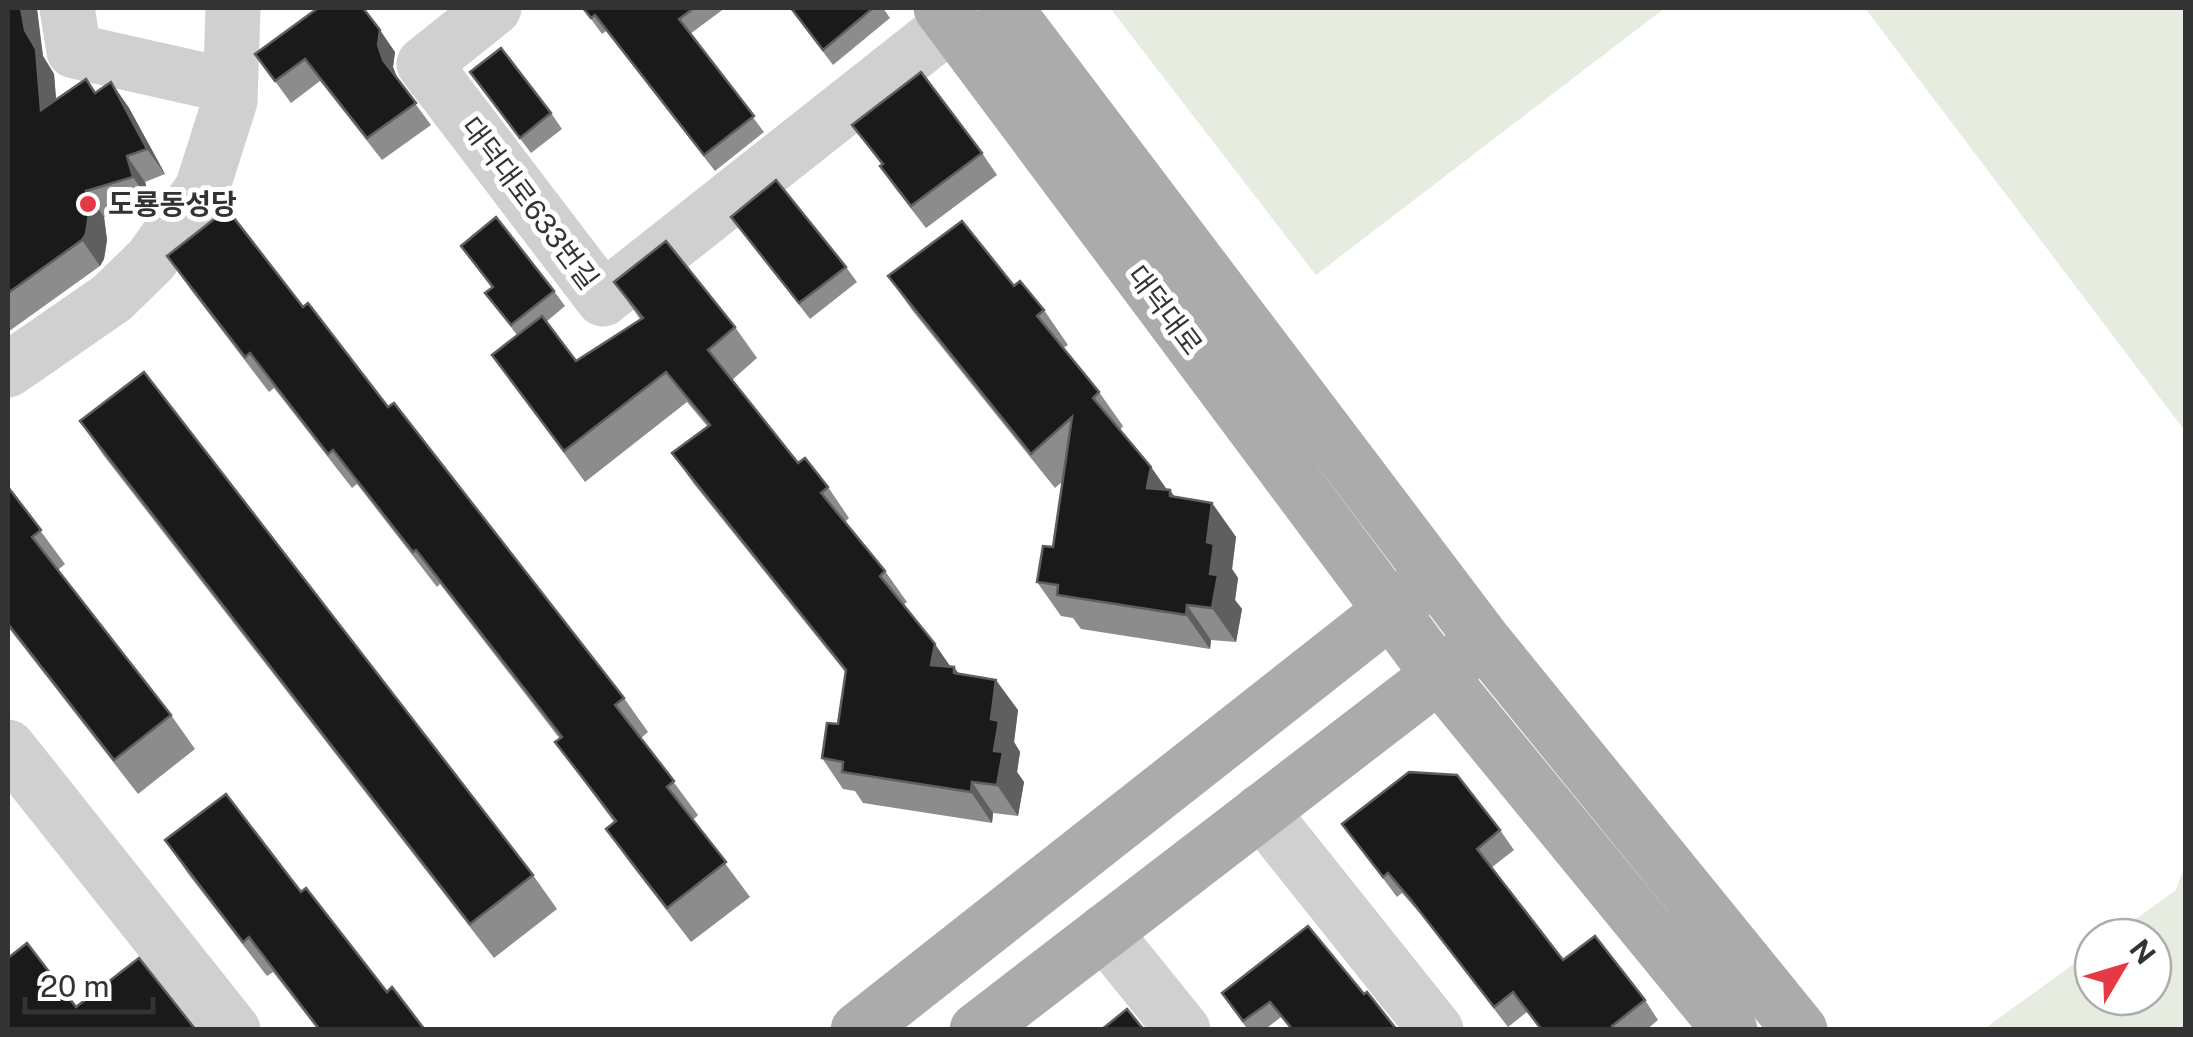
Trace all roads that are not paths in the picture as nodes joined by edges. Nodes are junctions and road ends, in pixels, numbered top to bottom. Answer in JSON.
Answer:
{"nodes":[{"id":1,"x":67,"y":8,"type":"edge"},
{"id":2,"x":233,"y":8,"type":"edge"},
{"id":3,"x":494,"y":8,"type":"edge"},
{"id":4,"x":1005,"y":8,"type":"edge"},
{"id":5,"x":947,"y":15,"type":"edge"},
{"id":6,"x":230,"y":86,"type":"junction"},
{"id":7,"x":8,"y":370,"type":"edge"},
{"id":8,"x":1434,"y":576,"type":"junction"},
{"id":9,"x":1390,"y":612,"type":"junction"},
{"id":10,"x":1484,"y":641,"type":"junction"},
{"id":11,"x":1438,"y":675,"type":"junction"},
{"id":12,"x":8,"y":747,"type":"edge"},
{"id":13,"x":1261,"y":812,"type":"junction"},
{"id":14,"x":1104,"y":932,"type":"junction"},
{"id":15,"x":233,"y":1030,"type":"edge"},
{"id":16,"x":858,"y":1030,"type":"edge"},
{"id":17,"x":977,"y":1030,"type":"edge"},
{"id":18,"x":1183,"y":1030,"type":"edge"},
{"id":19,"x":1436,"y":1030,"type":"edge"},
{"id":20,"x":1730,"y":1030,"type":"edge"},
{"id":21,"x":1800,"y":1030,"type":"edge"}],
"edges":[{"from":1,"to":6,"type":"street"},
{"from":2,"to":6,"type":"street"},
{"from":3,"to":5,"type":"street","name":"대덕대로633번길"},
{"from":4,"to":8,"type":"main road","name":"대덕대로"},
{"from":5,"to":9,"type":"main road","name":"대덕대로"},
{"from":6,"to":7,"type":"street"},
{"from":8,"to":9,"type":"main road"},
{"from":8,"to":10,"type":"main road","name":"대덕대로"},
{"from":9,"to":11,"type":"main road","name":"대덕대로"},
{"from":9,"to":16,"type":"main road"},
{"from":10,"to":11,"type":"main road"},
{"from":10,"to":21,"type":"main road","name":"대덕대로"},
{"from":11,"to":13,"type":"main road"},
{"from":11,"to":20,"type":"main road","name":"대덕대로"},
{"from":12,"to":15,"type":"street"},
{"from":13,"to":14,"type":"main road"},
{"from":13,"to":19,"type":"street"},
{"from":14,"to":17,"type":"main road"},
{"from":14,"to":18,"type":"street"}]}
